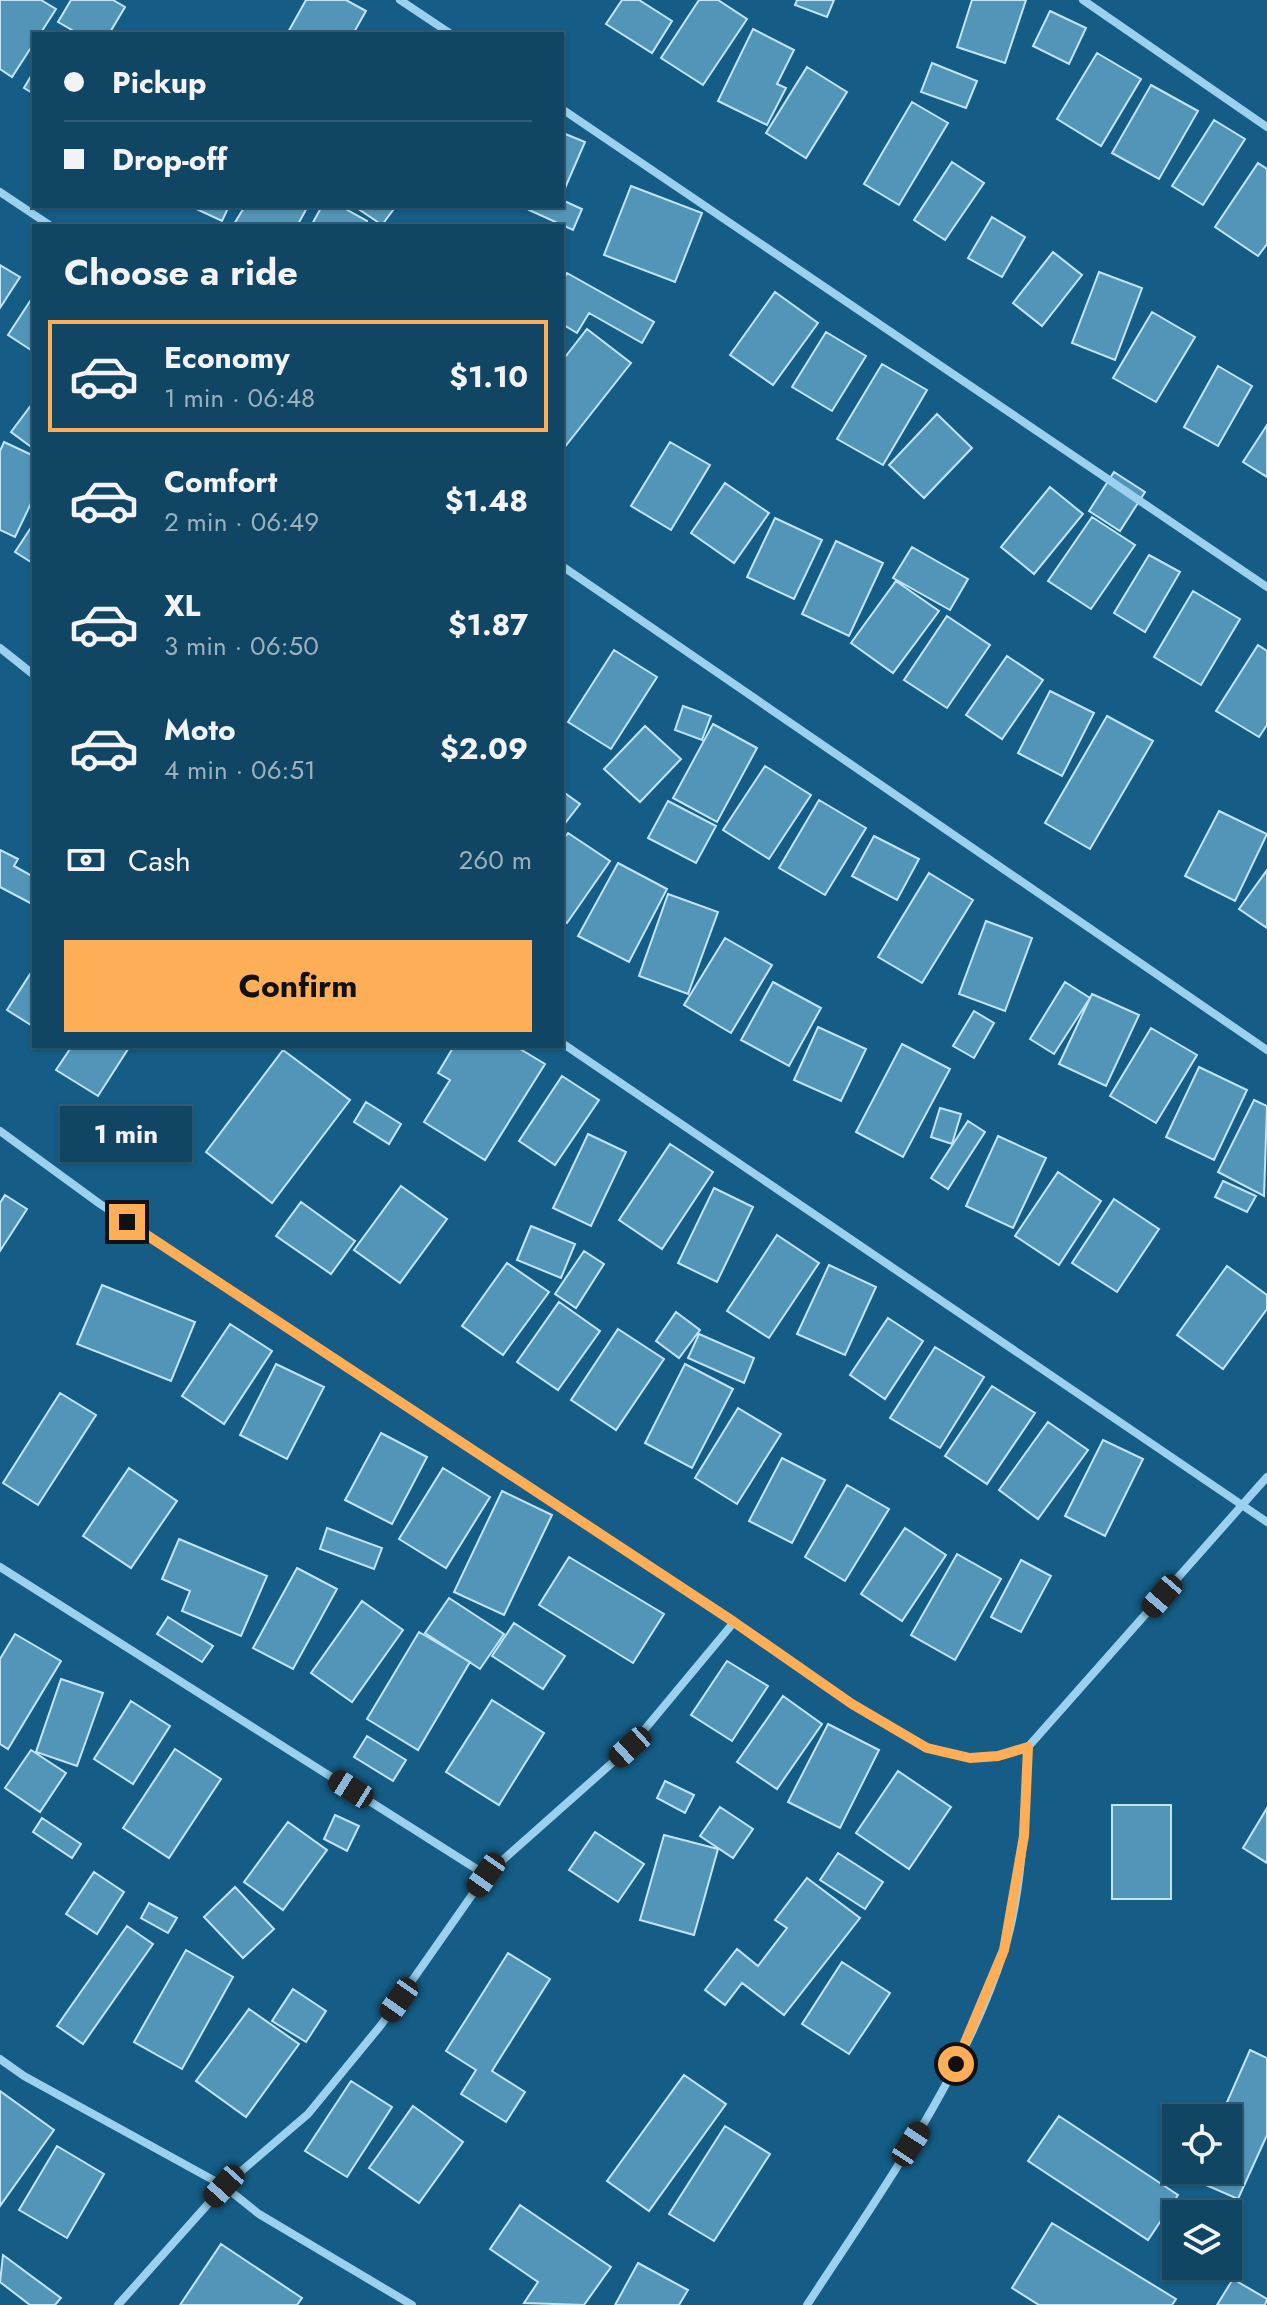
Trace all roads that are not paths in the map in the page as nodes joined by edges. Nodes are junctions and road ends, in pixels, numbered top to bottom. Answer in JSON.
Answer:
{"nodes":[{"id":1,"x":400,"y":0,"type":"edge"},
{"id":2,"x":1083,"y":0,"type":"edge"},
{"id":3,"x":448,"y":32,"type":"edge"},
{"id":4,"x":564,"y":110,"type":"edge"},
{"id":5,"x":1267,"y":127,"type":"edge"},
{"id":6,"x":0,"y":192,"type":"edge"},
{"id":7,"x":48,"y":224,"type":"edge"},
{"id":8,"x":564,"y":567,"type":"edge"},
{"id":9,"x":1267,"y":587,"type":"edge"},
{"id":10,"x":0,"y":648,"type":"edge"},
{"id":11,"x":32,"y":673,"type":"edge"},
{"id":12,"x":564,"y":1044,"type":"edge"},
{"id":13,"x":1267,"y":1050,"type":"edge"},
{"id":14,"x":0,"y":1131,"type":"edge"},
{"id":15,"x":1267,"y":1477,"type":"edge"},
{"id":16,"x":1242,"y":1504,"type":"junction"},
{"id":17,"x":1267,"y":1522,"type":"edge"},
{"id":18,"x":0,"y":1567,"type":"edge"},
{"id":19,"x":734,"y":1622,"type":"junction"},
{"id":20,"x":1028,"y":1747,"type":"junction"},
{"id":21,"x":486,"y":1875,"type":"junction"},
{"id":22,"x":0,"y":2059,"type":"edge"},
{"id":23,"x":224,"y":2186,"type":"junction"},
{"id":24,"x":118,"y":2305,"type":"edge"},
{"id":25,"x":412,"y":2305,"type":"edge"},
{"id":26,"x":807,"y":2305,"type":"edge"}],
"edges":[{"from":1,"to":3,"type":"street"},
{"from":2,"to":5,"type":"street"},
{"from":4,"to":9,"type":"street"},
{"from":6,"to":7,"type":"street"},
{"from":8,"to":13,"type":"street"},
{"from":10,"to":11,"type":"street"},
{"from":12,"to":16,"type":"street"},
{"from":14,"to":19,"type":"street"},
{"from":15,"to":16,"type":"street"},
{"from":16,"to":17,"type":"street"},
{"from":16,"to":20,"type":"street"},
{"from":18,"to":21,"type":"street"},
{"from":19,"to":20,"type":"street"},
{"from":19,"to":21,"type":"street"},
{"from":20,"to":26,"type":"street"},
{"from":21,"to":23,"type":"street"},
{"from":22,"to":23,"type":"street"},
{"from":23,"to":24,"type":"street"},
{"from":23,"to":25,"type":"street"}]}
